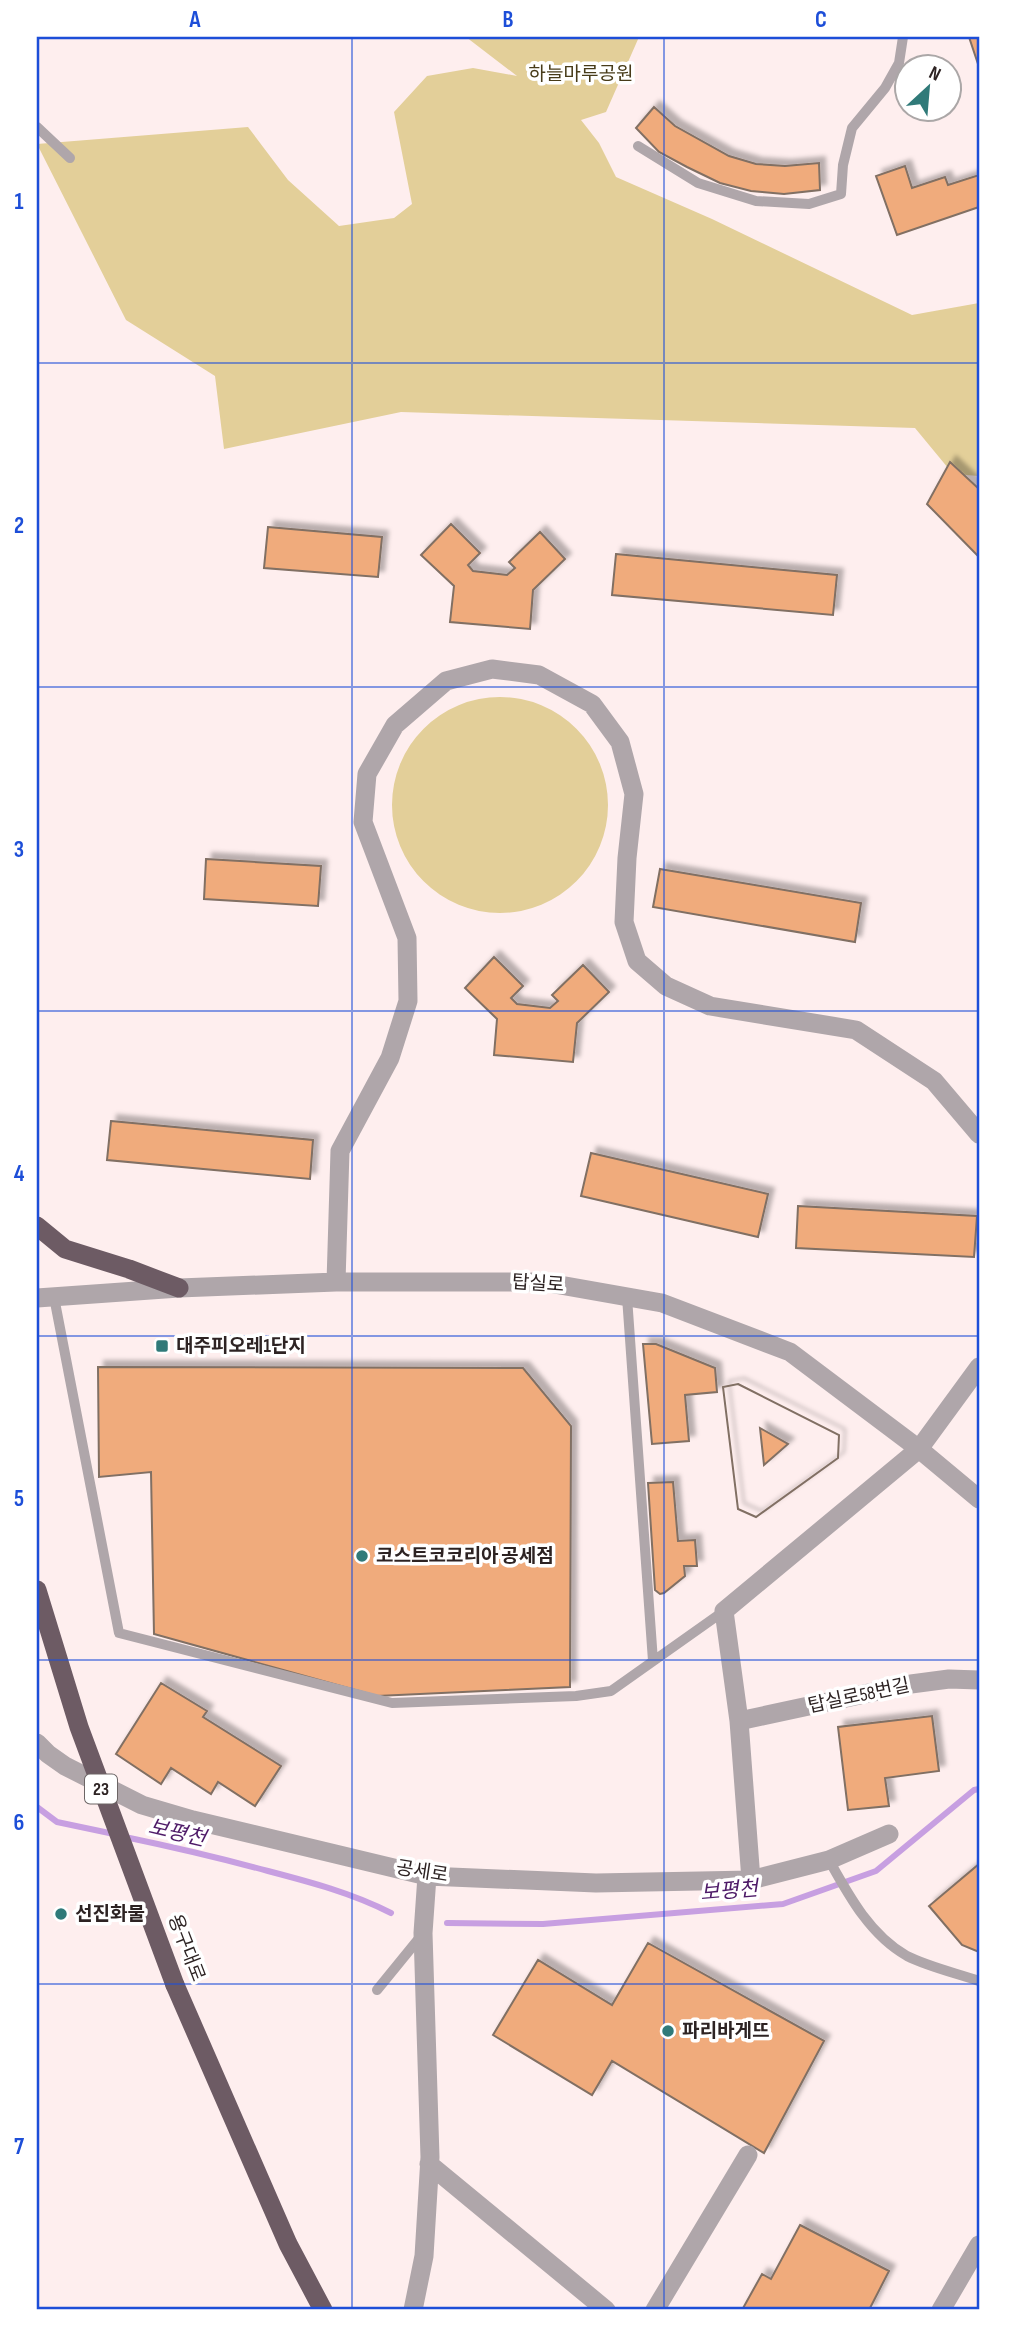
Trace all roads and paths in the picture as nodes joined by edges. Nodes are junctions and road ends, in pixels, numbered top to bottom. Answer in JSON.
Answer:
{"nodes":[{"id":1,"x":903,"y":37,"type":"edge"},
{"id":2,"x":37,"y":127,"type":"edge"},
{"id":3,"x":638,"y":146,"type":"dead end"},
{"id":4,"x":70,"y":158,"type":"dead end"},
{"id":5,"x":979,"y":1134,"type":"edge"},
{"id":6,"x":37,"y":1226,"type":"edge"},
{"id":7,"x":335,"y":1282,"type":"junction"},
{"id":8,"x":178,"y":1288,"type":"junction"},
{"id":9,"x":627,"y":1297,"type":"junction"},
{"id":10,"x":46,"y":1298,"type":"edge"},
{"id":11,"x":979,"y":1367,"type":"edge"},
{"id":12,"x":919,"y":1449,"type":"junction"},
{"id":13,"x":979,"y":1499,"type":"edge"},
{"id":14,"x":37,"y":1590,"type":"edge"},
{"id":15,"x":724,"y":1611,"type":"junction"},
{"id":16,"x":653,"y":1661,"type":"junction"},
{"id":17,"x":979,"y":1681,"type":"edge"},
{"id":18,"x":739,"y":1721,"type":"junction"},
{"id":19,"x":37,"y":1743,"type":"edge"},
{"id":20,"x":889,"y":1834,"type":"dead end"},
{"id":21,"x":829,"y":1860,"type":"junction"},
{"id":22,"x":427,"y":1876,"type":"junction"},
{"id":23,"x":751,"y":1880,"type":"junction"},
{"id":24,"x":423,"y":1933,"type":"junction"},
{"id":25,"x":979,"y":1981,"type":"edge"},
{"id":26,"x":377,"y":1990,"type":"dead end"},
{"id":27,"x":748,"y":2155,"type":"dead end"},
{"id":28,"x":429,"y":2164,"type":"junction"},
{"id":29,"x":979,"y":2245,"type":"edge"},
{"id":30,"x":973,"y":2269,"type":"edge"},
{"id":31,"x":323,"y":2310,"type":"edge"},
{"id":32,"x":413,"y":2310,"type":"edge"},
{"id":33,"x":606,"y":2310,"type":"edge"},
{"id":34,"x":655,"y":2310,"type":"edge"},
{"id":35,"x":941,"y":2310,"type":"edge"}],
"edges":[{"from":1,"to":3,"type":"lane"},
{"from":2,"to":4,"type":"lane"},
{"from":5,"to":7,"type":"street"},
{"from":6,"to":8,"type":"highway"},
{"from":7,"to":8,"type":"street","name":"탑실로"},
{"from":7,"to":9,"type":"street","name":"탑실로"},
{"from":8,"to":10,"type":"street","name":"탑실로"},
{"from":9,"to":12,"type":"street","name":"탑실로"},
{"from":9,"to":16,"type":"lane"},
{"from":10,"to":16,"type":"lane"},
{"from":11,"to":12,"type":"street"},
{"from":12,"to":13,"type":"street","name":"탑실로"},
{"from":12,"to":15,"type":"street"},
{"from":14,"to":31,"type":"highway","name":"용구대로","number":"23","bridge":true},
{"from":15,"to":16,"type":"lane"},
{"from":15,"to":18,"type":"street"},
{"from":17,"to":18,"type":"street","name":"탑실로58번길"},
{"from":18,"to":23,"type":"street"},
{"from":19,"to":22,"type":"street","name":"공세로"},
{"from":20,"to":21,"type":"street","name":"공세로"},
{"from":21,"to":23,"type":"street","name":"공세로"},
{"from":21,"to":25,"type":"lane"},
{"from":22,"to":23,"type":"street","name":"공세로"},
{"from":22,"to":24,"type":"street"},
{"from":24,"to":26,"type":"lane"},
{"from":24,"to":28,"type":"street"},
{"from":27,"to":34,"type":"street"},
{"from":28,"to":32,"type":"street"},
{"from":28,"to":33,"type":"street"},
{"from":29,"to":30,"type":"street"},
{"from":30,"to":35,"type":"street"}]}
